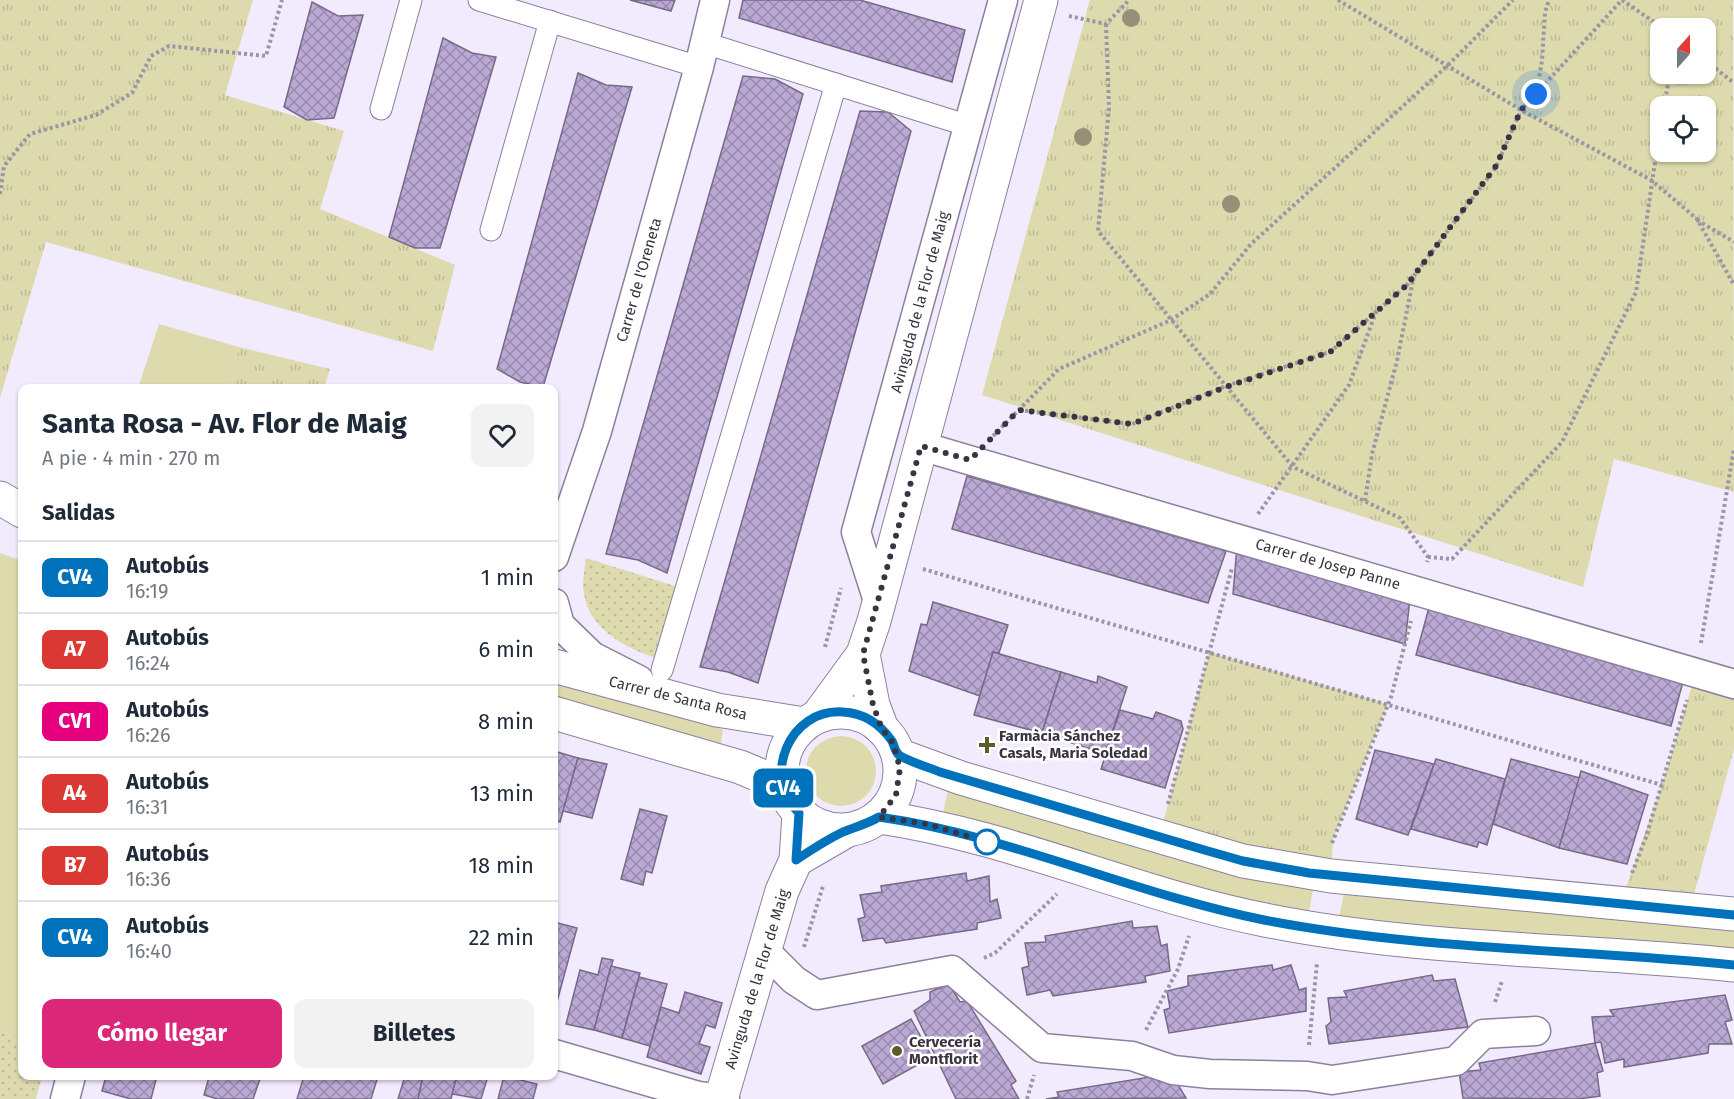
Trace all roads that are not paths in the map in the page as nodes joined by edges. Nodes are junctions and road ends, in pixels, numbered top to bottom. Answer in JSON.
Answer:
{"nodes":[{"id":1,"x":411,"y":0,"type":"edge"},
{"id":2,"x":479,"y":0,"type":"edge"},
{"id":3,"x":715,"y":0,"type":"edge"},
{"id":4,"x":1004,"y":0,"type":"edge"},
{"id":5,"x":1040,"y":5,"type":"edge"},
{"id":6,"x":550,"y":21,"type":"junction"},
{"id":7,"x":702,"y":55,"type":"junction"},
{"id":8,"x":836,"y":84,"type":"junction"},
{"id":9,"x":381,"y":109,"type":"dead end"},
{"id":10,"x":969,"y":126,"type":"junction"},
{"id":11,"x":491,"y":230,"type":"dead end"},
{"id":12,"x":921,"y":446,"type":"junction"},
{"id":13,"x":0,"y":489,"type":"edge"},
{"id":14,"x":18,"y":496,"type":"edge"},
{"id":15,"x":0,"y":498,"type":"edge"},
{"id":16,"x":18,"y":509,"type":"edge"},
{"id":17,"x":558,"y":545,"type":"edge"},
{"id":18,"x":879,"y":604,"type":"junction"},
{"id":19,"x":558,"y":618,"type":"edge"},
{"id":20,"x":863,"y":654,"type":"junction"},
{"id":21,"x":558,"y":667,"type":"edge"},
{"id":22,"x":662,"y":670,"type":"dead end"},
{"id":23,"x":1734,"y":684,"type":"edge"},
{"id":24,"x":685,"y":702,"type":"junction"},
{"id":25,"x":558,"y":714,"type":"edge"},
{"id":26,"x":810,"y":720,"type":"junction"},
{"id":27,"x":890,"y":742,"type":"junction"},
{"id":28,"x":783,"y":785,"type":"junction"},
{"id":29,"x":799,"y":813,"type":"junction"},
{"id":30,"x":879,"y":817,"type":"junction"},
{"id":31,"x":846,"y":831,"type":"junction"},
{"id":32,"x":796,"y":860,"type":"junction"},
{"id":33,"x":1734,"y":914,"type":"edge"},
{"id":34,"x":765,"y":951,"type":"junction"},
{"id":35,"x":1734,"y":965,"type":"edge"},
{"id":36,"x":1536,"y":1031,"type":"dead end"},
{"id":37,"x":558,"y":1055,"type":"edge"},
{"id":38,"x":70,"y":1080,"type":"edge"},
{"id":39,"x":64,"y":1099,"type":"edge"},
{"id":40,"x":722,"y":1099,"type":"edge"}],
"edges":[{"from":1,"to":9,"type":"street"},
{"from":2,"to":6,"type":"street"},
{"from":3,"to":7,"type":"street","name":"Carrer de l'Oreneta"},
{"from":4,"to":10,"type":"street","name":"Avinguda de la Flor de Maig"},
{"from":5,"to":12,"type":"main road"},
{"from":6,"to":7,"type":"street"},
{"from":6,"to":11,"type":"street"},
{"from":7,"to":8,"type":"street"},
{"from":7,"to":17,"type":"street","name":"Carrer de l'Oreneta"},
{"from":8,"to":10,"type":"street"},
{"from":8,"to":22,"type":"street"},
{"from":10,"to":18,"type":"street","name":"Avinguda de la Flor de Maig"},
{"from":12,"to":18,"type":"main road"},
{"from":12,"to":23,"type":"street","name":"Carrer de Josep Panne"},
{"from":13,"to":14,"type":"main road"},
{"from":15,"to":16,"type":"main road"},
{"from":18,"to":20,"type":"main road"},
{"from":19,"to":24,"type":"street"},
{"from":20,"to":26,"type":"main road"},
{"from":20,"to":27,"type":"main road"},
{"from":21,"to":24,"type":"main road","name":"Carrer de Santa Rosa"},
{"from":24,"to":26,"type":"main road","name":"Carrer de Santa Rosa"},
{"from":25,"to":28,"type":"main road"},
{"from":26,"to":27,"type":"main road"},
{"from":26,"to":28,"type":"main road"},
{"from":27,"to":30,"type":"main road"},
{"from":27,"to":33,"type":"main road"},
{"from":28,"to":29,"type":"main road"},
{"from":29,"to":31,"type":"main road"},
{"from":29,"to":32,"type":"main road","name":"Avinguda de la Flor de Maig"},
{"from":30,"to":31,"type":"main road"},
{"from":30,"to":35,"type":"main road"},
{"from":31,"to":32,"type":"main road"},
{"from":32,"to":34,"type":"main road","name":"Avinguda de la Flor de Maig"},
{"from":34,"to":36,"type":"street"},
{"from":34,"to":40,"type":"main road","name":"Avinguda de la Flor de Maig"},
{"from":37,"to":40,"type":"street"},
{"from":38,"to":39,"type":"street"}]}
